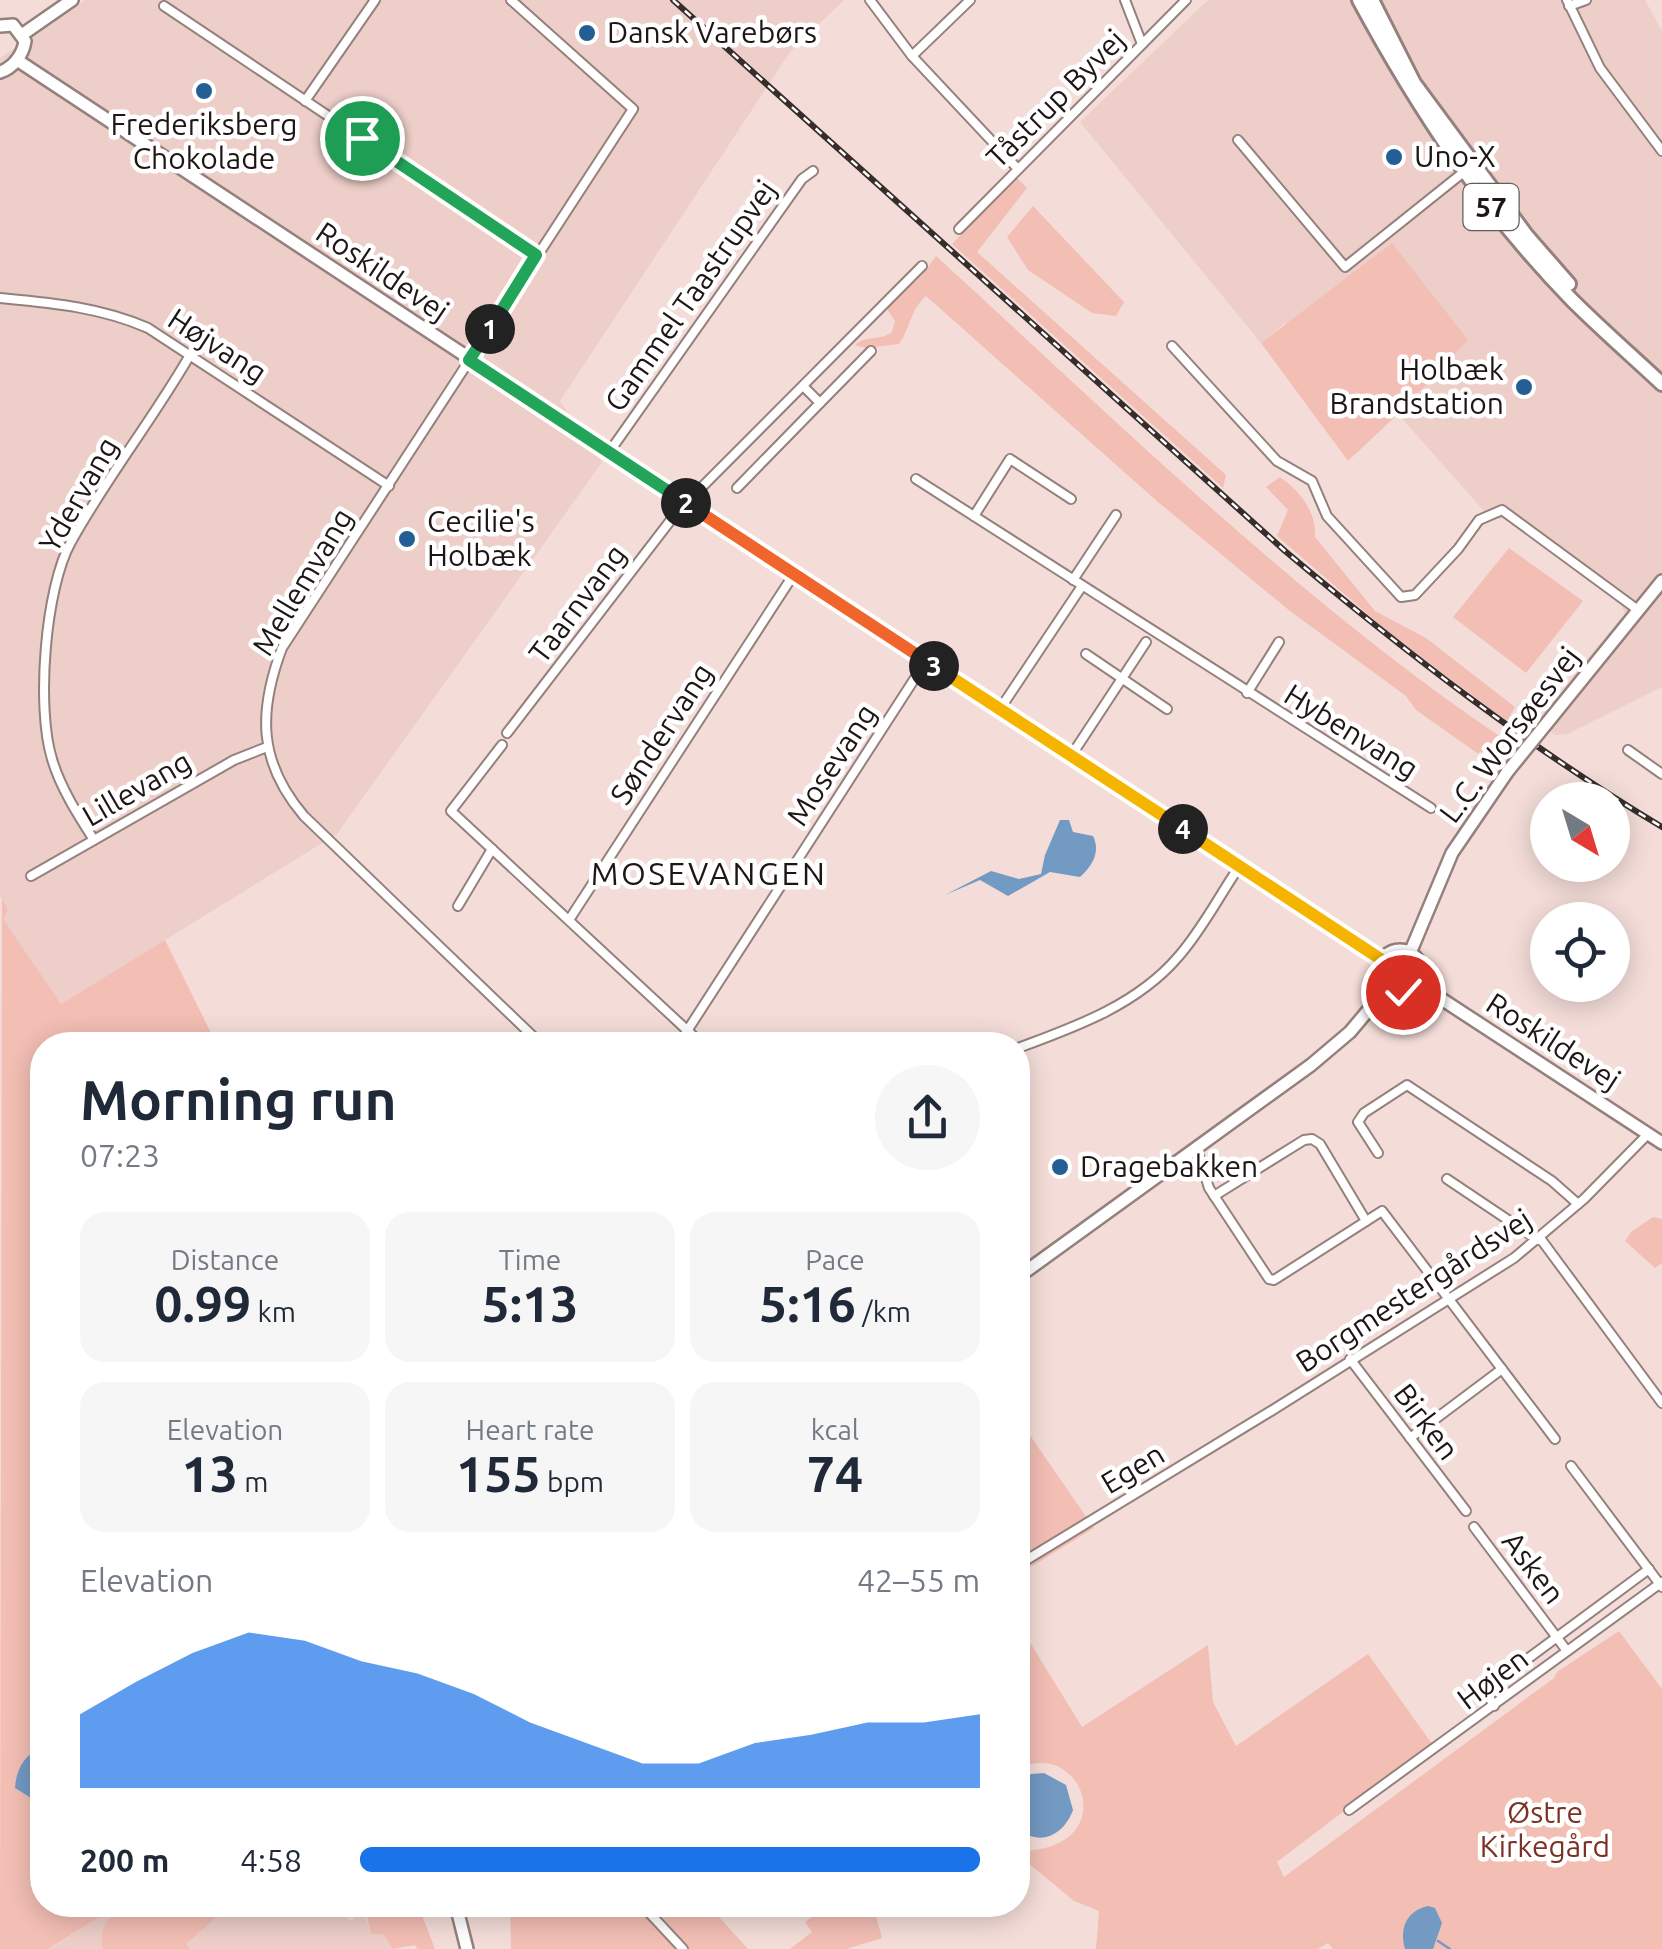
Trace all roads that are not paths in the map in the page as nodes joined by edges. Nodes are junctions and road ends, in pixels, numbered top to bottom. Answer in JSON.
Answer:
{"nodes":[{"id":1,"x":72,"y":0,"type":"edge"},
{"id":2,"x":375,"y":0,"type":"edge"},
{"id":3,"x":512,"y":0,"type":"edge"},
{"id":4,"x":870,"y":0,"type":"edge"},
{"id":5,"x":970,"y":0,"type":"edge"},
{"id":6,"x":1125,"y":0,"type":"edge"},
{"id":7,"x":1186,"y":0,"type":"edge"},
{"id":8,"x":1359,"y":0,"type":"edge"},
{"id":9,"x":1372,"y":0,"type":"edge"},
{"id":10,"x":1586,"y":0,"type":"edge"},
{"id":11,"x":1568,"y":3,"type":"edge"},
{"id":12,"x":164,"y":6,"type":"dead end"},
{"id":13,"x":0,"y":26,"type":"edge"},
{"id":14,"x":23,"y":34,"type":"junction"},
{"id":15,"x":1142,"y":44,"type":"junction"},
{"id":16,"x":912,"y":56,"type":"junction"},
{"id":17,"x":17,"y":60,"type":"junction"},
{"id":18,"x":0,"y":72,"type":"edge"},
{"id":19,"x":305,"y":100,"type":"junction"},
{"id":20,"x":1238,"y":140,"type":"dead end"},
{"id":21,"x":1662,"y":151,"type":"edge"},
{"id":22,"x":1468,"y":168,"type":"junction"},
{"id":23,"x":1018,"y":169,"type":"junction"},
{"id":24,"x":813,"y":171,"type":"dead end"},
{"id":25,"x":960,"y":230,"type":"dead end"},
{"id":26,"x":536,"y":255,"type":"junction"},
{"id":27,"x":922,"y":266,"type":"dead end"},
{"id":28,"x":0,"y":298,"type":"edge"},
{"id":29,"x":1172,"y":346,"type":"dead end"},
{"id":30,"x":872,"y":350,"type":"dead end"},
{"id":31,"x":190,"y":356,"type":"junction"},
{"id":32,"x":469,"y":360,"type":"junction"},
{"id":33,"x":1662,"y":374,"type":"edge"},
{"id":34,"x":1662,"y":384,"type":"edge"},
{"id":35,"x":802,"y":386,"type":"junction"},
{"id":36,"x":820,"y":403,"type":"junction"},
{"id":37,"x":610,"y":451,"type":"junction"},
{"id":38,"x":916,"y":479,"type":"dead end"},
{"id":39,"x":389,"y":486,"type":"junction"},
{"id":40,"x":737,"y":488,"type":"dead end"},
{"id":41,"x":1071,"y":499,"type":"dead end"},
{"id":42,"x":686,"y":503,"type":"junction"},
{"id":43,"x":974,"y":516,"type":"junction"},
{"id":44,"x":1116,"y":516,"type":"dead end"},
{"id":45,"x":794,"y":574,"type":"junction"},
{"id":46,"x":1073,"y":580,"type":"junction"},
{"id":47,"x":1662,"y":581,"type":"edge"},
{"id":48,"x":1082,"y":586,"type":"junction"},
{"id":49,"x":1638,"y":610,"type":"junction"},
{"id":50,"x":1149,"y":637,"type":"junction"},
{"id":51,"x":1280,"y":642,"type":"dead end"},
{"id":52,"x":1086,"y":654,"type":"dead end"},
{"id":53,"x":926,"y":661,"type":"junction"},
{"id":54,"x":1122,"y":679,"type":"junction"},
{"id":55,"x":1248,"y":693,"type":"junction"},
{"id":56,"x":1167,"y":708,"type":"dead end"},
{"id":57,"x":1000,"y":709,"type":"junction"},
{"id":58,"x":507,"y":734,"type":"dead end"},
{"id":59,"x":502,"y":744,"type":"dead end"},
{"id":60,"x":267,"y":747,"type":"junction"},
{"id":61,"x":1628,"y":750,"type":"dead end"},
{"id":62,"x":1071,"y":756,"type":"junction"},
{"id":63,"x":1662,"y":774,"type":"edge"},
{"id":64,"x":1430,"y":808,"type":"dead end"},
{"id":65,"x":94,"y":840,"type":"junction"},
{"id":66,"x":492,"y":849,"type":"junction"},
{"id":67,"x":1239,"y":867,"type":"junction"},
{"id":68,"x":32,"y":876,"type":"dead end"},
{"id":69,"x":458,"y":906,"type":"dead end"},
{"id":70,"x":569,"y":920,"type":"junction"},
{"id":71,"x":1410,"y":953,"type":"junction"},
{"id":72,"x":1382,"y":960,"type":"junction"},
{"id":73,"x":1417,"y":983,"type":"junction"},
{"id":74,"x":1387,"y":988,"type":"junction"},
{"id":75,"x":688,"y":1031,"type":"joint"},
{"id":76,"x":528,"y":1032,"type":"edge"},
{"id":77,"x":1030,"y":1043,"type":"edge"},
{"id":78,"x":1648,"y":1134,"type":"junction"},
{"id":79,"x":1662,"y":1143,"type":"edge"},
{"id":80,"x":1197,"y":1150,"type":"junction"},
{"id":81,"x":1378,"y":1153,"type":"dead end"},
{"id":82,"x":1448,"y":1179,"type":"dead end"},
{"id":83,"x":1214,"y":1196,"type":"junction"},
{"id":84,"x":1578,"y":1204,"type":"junction"},
{"id":85,"x":1366,"y":1221,"type":"junction"},
{"id":86,"x":1539,"y":1239,"type":"junction"},
{"id":87,"x":1030,"y":1268,"type":"edge"},
{"id":88,"x":1448,"y":1298,"type":"junction"},
{"id":89,"x":1350,"y":1360,"type":"junction"},
{"id":90,"x":1502,"y":1369,"type":"junction"},
{"id":91,"x":1662,"y":1403,"type":"edge"},
{"id":92,"x":1271,"y":1411,"type":"joint"},
{"id":93,"x":1410,"y":1438,"type":"junction"},
{"id":94,"x":1555,"y":1439,"type":"dead end"},
{"id":95,"x":1571,"y":1466,"type":"dead end"},
{"id":96,"x":1466,"y":1511,"type":"dead end"},
{"id":97,"x":1474,"y":1528,"type":"dead end"},
{"id":98,"x":1030,"y":1558,"type":"edge"},
{"id":99,"x":1648,"y":1569,"type":"junction"},
{"id":100,"x":1661,"y":1584,"type":"edge"},
{"id":101,"x":1556,"y":1636,"type":"junction"},
{"id":102,"x":1567,"y":1651,"type":"junction"},
{"id":103,"x":1494,"y":1706,"type":"junction"},
{"id":104,"x":1349,"y":1810,"type":"dead end"},
{"id":105,"x":459,"y":1917,"type":"edge"},
{"id":106,"x":653,"y":1917,"type":"edge"},
{"id":107,"x":467,"y":1949,"type":"edge"},
{"id":108,"x":683,"y":1949,"type":"edge"}],
"edges":[{"from":1,"to":14,"type":"street"},
{"from":2,"to":19,"type":"street"},
{"from":3,"to":26,"type":"street","name":"Mellemvang"},
{"from":4,"to":16,"type":"street"},
{"from":5,"to":16,"type":"street"},
{"from":6,"to":15,"type":"street"},
{"from":7,"to":15,"type":"street","name":"Tåstrup Byvej"},
{"from":8,"to":22,"type":"main road","number":"57"},
{"from":9,"to":22,"type":"main road","number":"57"},
{"from":10,"to":11,"type":"street"},
{"from":11,"to":21,"type":"street"},
{"from":12,"to":19,"type":"street"},
{"from":13,"to":14,"type":"street"},
{"from":14,"to":17,"type":"street"},
{"from":15,"to":23,"type":"street","name":"Tåstrup Byvej"},
{"from":16,"to":23,"type":"street"},
{"from":17,"to":18,"type":"street"},
{"from":17,"to":32,"type":"street","name":"Roskildevej"},
{"from":19,"to":26,"type":"street"},
{"from":20,"to":22,"type":"street"},
{"from":22,"to":33,"type":"main road","number":"57"},
{"from":22,"to":34,"type":"main road","number":"57"},
{"from":23,"to":25,"type":"street","name":"Tåstrup Byvej"},
{"from":24,"to":37,"type":"street","name":"Gammel Taastrupvej"},
{"from":26,"to":32,"type":"street","name":"Mellemvang"},
{"from":27,"to":35,"type":"street","name":"Taarnvang"},
{"from":28,"to":31,"type":"street","name":"Højvang"},
{"from":29,"to":49,"type":"street"},
{"from":30,"to":36,"type":"street"},
{"from":31,"to":39,"type":"street","name":"Højvang"},
{"from":31,"to":65,"type":"street","name":"Ydervang"},
{"from":32,"to":37,"type":"street","name":"Roskildevej"},
{"from":32,"to":39,"type":"street","name":"Mellemvang"},
{"from":35,"to":36,"type":"street"},
{"from":35,"to":42,"type":"street","name":"Taarnvang"},
{"from":36,"to":40,"type":"street"},
{"from":37,"to":42,"type":"street","name":"Roskildevej"},
{"from":38,"to":43,"type":"street","name":"Hybenvang"},
{"from":39,"to":60,"type":"street","name":"Mellemvang"},
{"from":41,"to":43,"type":"street"},
{"from":42,"to":45,"type":"street","name":"Roskildevej"},
{"from":42,"to":58,"type":"street","name":"Taarnvang"},
{"from":43,"to":46,"type":"street","name":"Hybenvang"},
{"from":44,"to":46,"type":"street"},
{"from":45,"to":53,"type":"street","name":"Roskildevej"},
{"from":45,"to":70,"type":"street","name":"Søndervang"},
{"from":46,"to":48,"type":"street","name":"Hybenvang"},
{"from":47,"to":49,"type":"street","name":"L.C. Worsøesvej"},
{"from":48,"to":50,"type":"street","name":"Hybenvang"},
{"from":48,"to":57,"type":"street"},
{"from":49,"to":71,"type":"street","name":"L.C. Worsøesvej","bridge":true},
{"from":50,"to":54,"type":"street"},
{"from":50,"to":55,"type":"street","name":"Hybenvang"},
{"from":51,"to":55,"type":"street","name":"Hybenvang"},
{"from":52,"to":54,"type":"street"},
{"from":53,"to":57,"type":"street","name":"Roskildevej"},
{"from":53,"to":75,"type":"street","name":"Mosevang"},
{"from":54,"to":56,"type":"street"},
{"from":54,"to":62,"type":"street"},
{"from":55,"to":64,"type":"street","name":"Hybenvang"},
{"from":57,"to":62,"type":"street","name":"Roskildevej"},
{"from":59,"to":66,"type":"street"},
{"from":60,"to":65,"type":"street","name":"Lillevang"},
{"from":60,"to":76,"type":"street","name":"Mellemvang"},
{"from":61,"to":63,"type":"street"},
{"from":62,"to":67,"type":"street","name":"Roskildevej"},
{"from":65,"to":68,"type":"street","name":"Lillevang"},
{"from":66,"to":69,"type":"street"},
{"from":66,"to":70,"type":"street"},
{"from":67,"to":72,"type":"street","name":"Roskildevej"},
{"from":67,"to":77,"type":"street"},
{"from":70,"to":75,"type":"street"},
{"from":71,"to":72,"type":"street"},
{"from":71,"to":73,"type":"street"},
{"from":72,"to":74,"type":"street"},
{"from":73,"to":74,"type":"street"},
{"from":73,"to":78,"type":"street","name":"Roskildevej"},
{"from":74,"to":80,"type":"street"},
{"from":78,"to":79,"type":"street","name":"Roskildevej"},
{"from":78,"to":84,"type":"street","name":"Borgmestergårdsvej"},
{"from":80,"to":83,"type":"street"},
{"from":80,"to":87,"type":"street"},
{"from":81,"to":84,"type":"street","name":"Borgmestergårdsvej"},
{"from":82,"to":86,"type":"street"},
{"from":83,"to":85,"type":"street"},
{"from":83,"to":85,"type":"street"},
{"from":84,"to":86,"type":"street","name":"Borgmestergårdsvej"},
{"from":85,"to":88,"type":"street"},
{"from":86,"to":88,"type":"street","name":"Borgmestergårdsvej"},
{"from":86,"to":91,"type":"street"},
{"from":88,"to":89,"type":"street","name":"Borgmestergårdsvej"},
{"from":88,"to":90,"type":"street"},
{"from":89,"to":92,"type":"street","name":"Borgmestergårdsvej"},
{"from":89,"to":93,"type":"street","name":"Birken"},
{"from":90,"to":93,"type":"street"},
{"from":90,"to":94,"type":"street"},
{"from":92,"to":98,"type":"street","name":"Egen"},
{"from":93,"to":96,"type":"street","name":"Birken"},
{"from":95,"to":99,"type":"street"},
{"from":97,"to":101,"type":"street","name":"Asken"},
{"from":99,"to":100,"type":"street"},
{"from":99,"to":101,"type":"street"},
{"from":100,"to":102,"type":"street","name":"Højen"},
{"from":101,"to":102,"type":"street","name":"Asken"},
{"from":101,"to":103,"type":"street","name":"Asken"},
{"from":102,"to":103,"type":"street","name":"Højen"},
{"from":103,"to":104,"type":"street","name":"Højen"},
{"from":105,"to":107,"type":"street"},
{"from":106,"to":108,"type":"street"}]}
